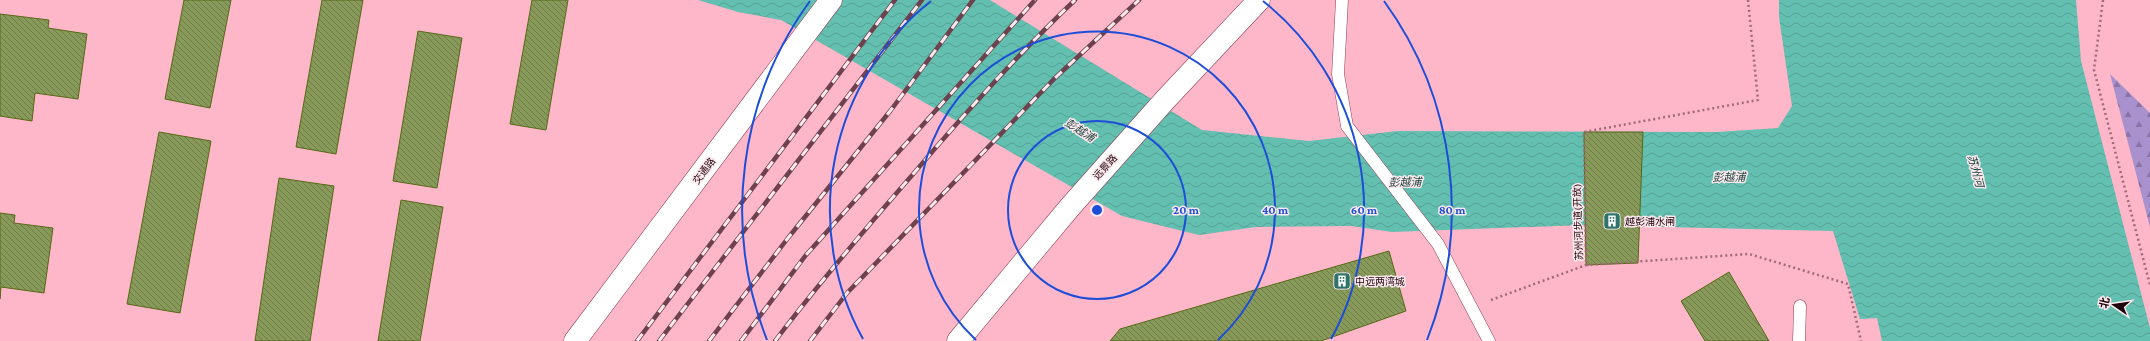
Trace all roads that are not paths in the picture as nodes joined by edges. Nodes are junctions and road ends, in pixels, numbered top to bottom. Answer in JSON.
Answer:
{"nodes":[{"id":1,"x":831,"y":0,"type":"edge"},
{"id":2,"x":1260,"y":0,"type":"edge"},
{"id":3,"x":1342,"y":0,"type":"edge"},
{"id":4,"x":1800,"y":306,"type":"dead end"},
{"id":5,"x":575,"y":341,"type":"edge"},
{"id":6,"x":958,"y":341,"type":"edge"},
{"id":7,"x":1490,"y":341,"type":"edge"},
{"id":8,"x":1799,"y":341,"type":"edge"}],
"edges":[{"from":1,"to":5,"type":"street","name":"交通路"},
{"from":2,"to":6,"type":"street","name":"远景路"},
{"from":3,"to":7,"type":"lane"},
{"from":4,"to":8,"type":"lane"}]}
